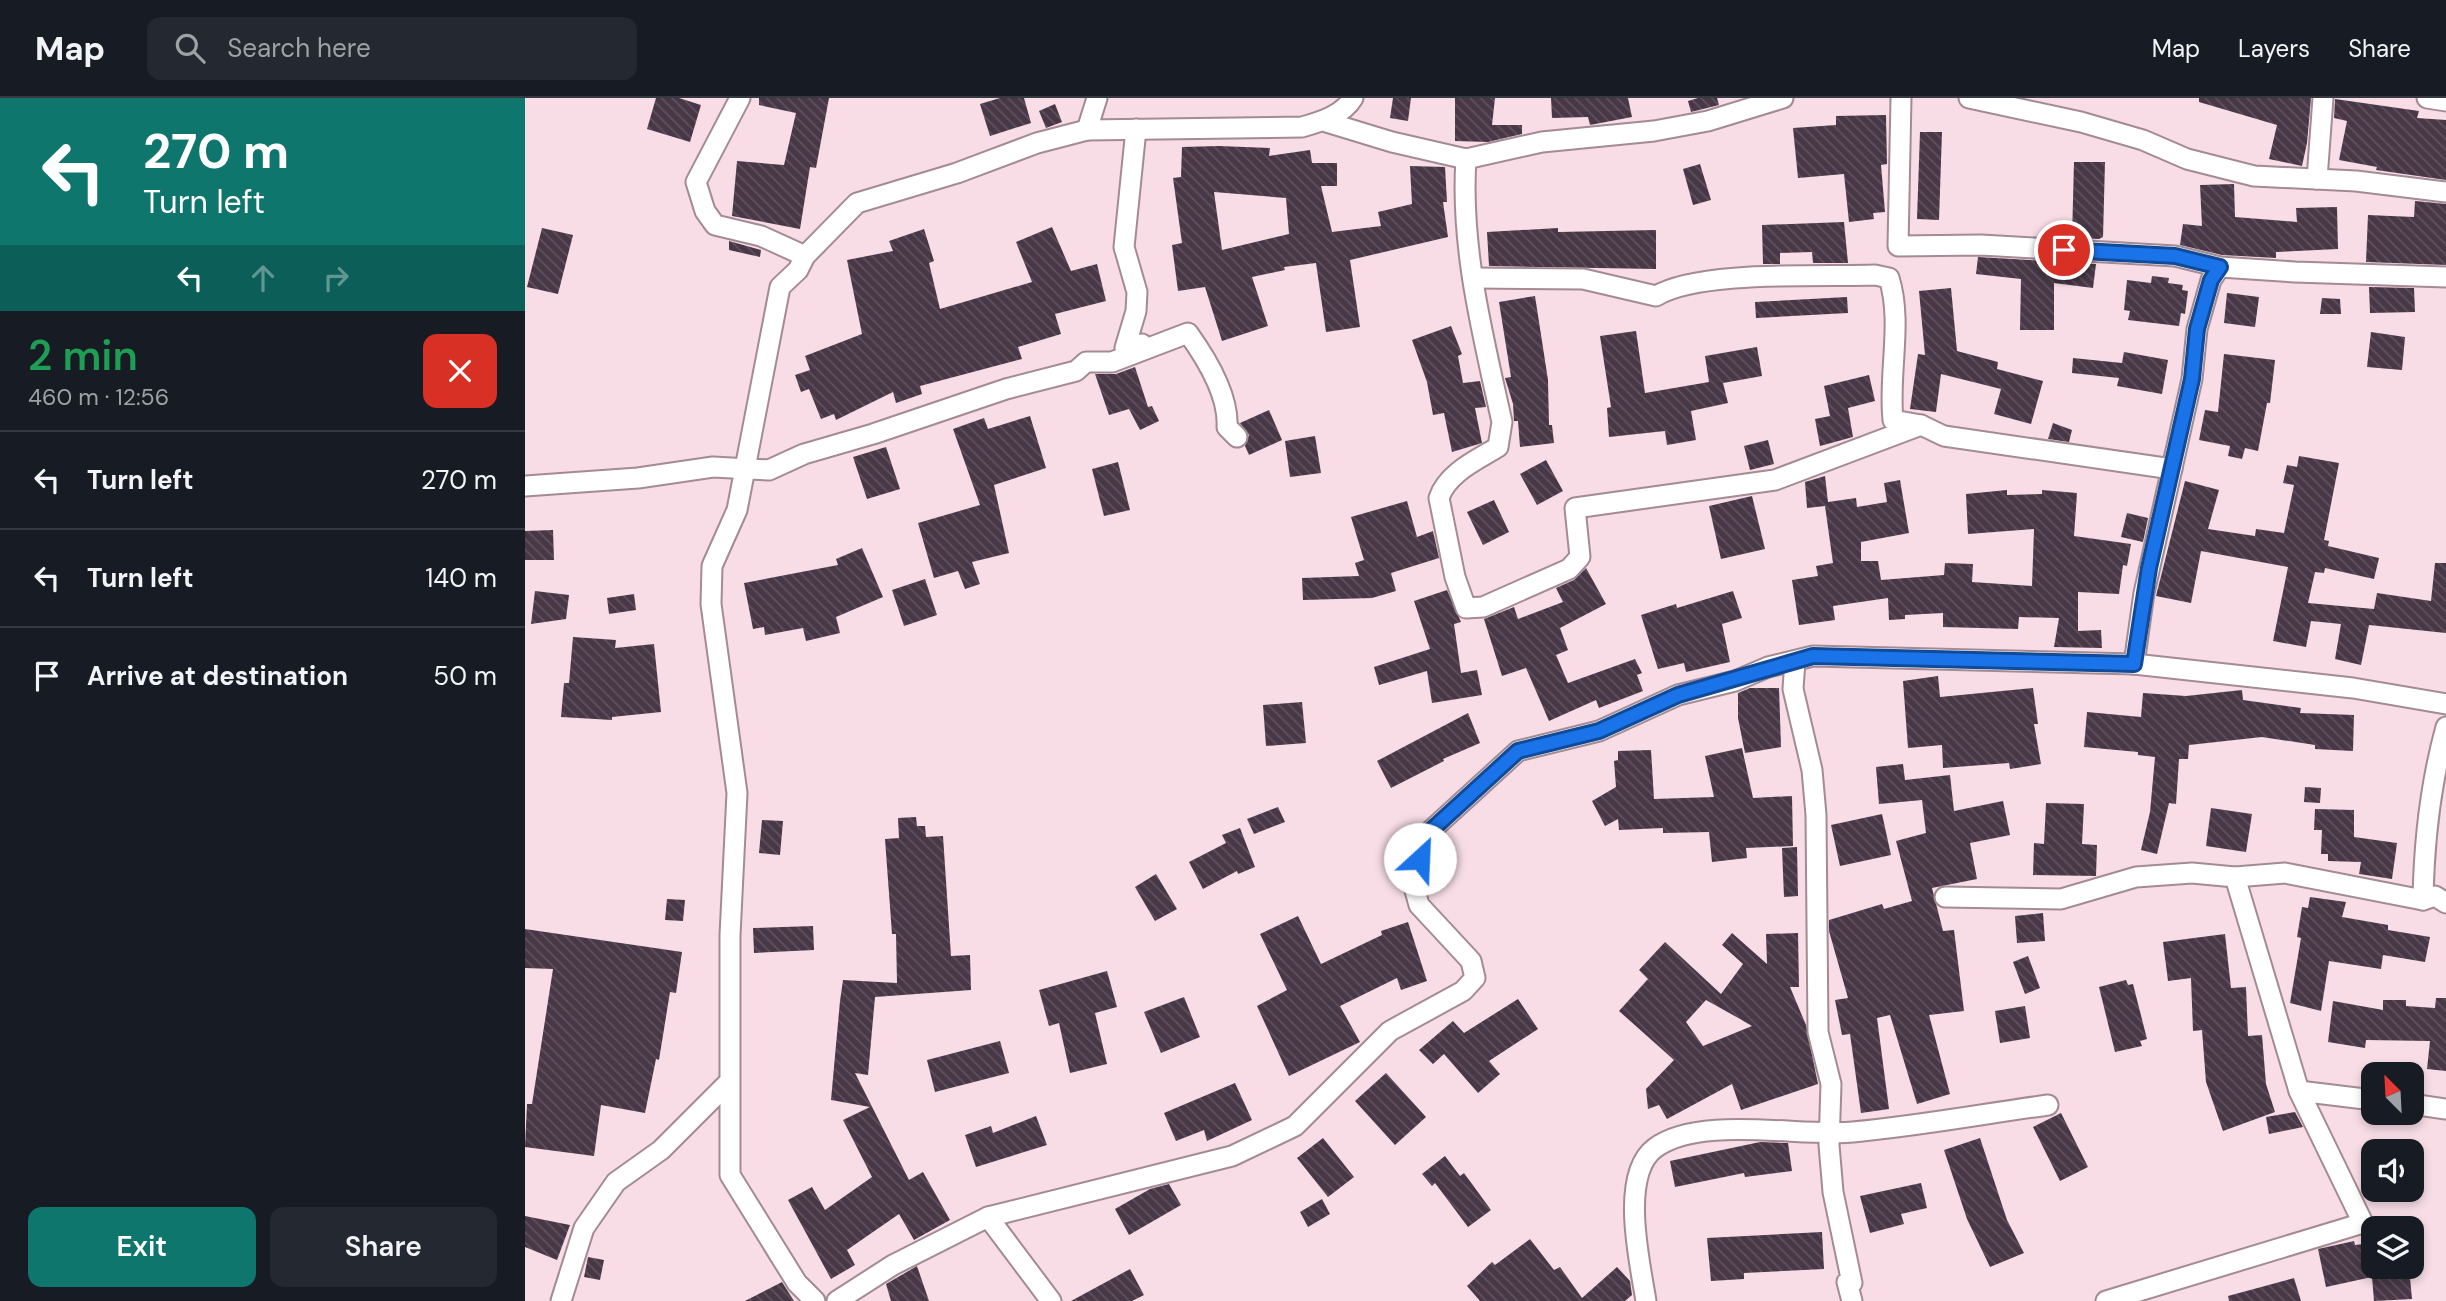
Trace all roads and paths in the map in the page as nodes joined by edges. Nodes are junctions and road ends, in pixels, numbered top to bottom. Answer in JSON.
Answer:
{"nodes":[{"id":1,"x":740,"y":98,"type":"edge"},
{"id":2,"x":1097,"y":98,"type":"edge"},
{"id":3,"x":1353,"y":98,"type":"edge"},
{"id":4,"x":1783,"y":98,"type":"edge"},
{"id":5,"x":1901,"y":98,"type":"edge"},
{"id":6,"x":1969,"y":98,"type":"edge"},
{"id":7,"x":2323,"y":98,"type":"edge"},
{"id":8,"x":2427,"y":98,"type":"edge"},
{"id":9,"x":2446,"y":101,"type":"edge"},
{"id":10,"x":1323,"y":121,"type":"junction"},
{"id":11,"x":1136,"y":129,"type":"junction"},
{"id":12,"x":1087,"y":130,"type":"junction"},
{"id":13,"x":1466,"y":159,"type":"junction"},
{"id":14,"x":2317,"y":179,"type":"junction"},
{"id":15,"x":2446,"y":192,"type":"edge"},
{"id":16,"x":805,"y":256,"type":"junction"},
{"id":17,"x":2220,"y":267,"type":"junction"},
{"id":18,"x":2446,"y":277,"type":"edge"},
{"id":19,"x":1474,"y":278,"type":"junction"},
{"id":20,"x":1188,"y":333,"type":"junction"},
{"id":21,"x":1921,"y":425,"type":"junction"},
{"id":22,"x":1237,"y":437,"type":"dead end"},
{"id":23,"x":2172,"y":469,"type":"junction"},
{"id":24,"x":745,"y":471,"type":"junction"},
{"id":25,"x":525,"y":486,"type":"edge"},
{"id":26,"x":1795,"y":661,"type":"junction"},
{"id":27,"x":2134,"y":664,"type":"junction"},
{"id":28,"x":1768,"y":667,"type":"junction"},
{"id":29,"x":1793,"y":690,"type":"junction"},
{"id":30,"x":2446,"y":704,"type":"edge"},
{"id":31,"x":2446,"y":727,"type":"edge"},
{"id":32,"x":2235,"y":877,"type":"junction"},
{"id":33,"x":1945,"y":897,"type":"dead end"},
{"id":34,"x":2423,"y":900,"type":"junction"},
{"id":35,"x":2446,"y":903,"type":"edge"},
{"id":36,"x":727,"y":1084,"type":"junction"},
{"id":37,"x":2299,"y":1091,"type":"junction"},
{"id":38,"x":2361,"y":1099,"type":"edge"},
{"id":39,"x":2048,"y":1105,"type":"dead end"},
{"id":40,"x":2424,"y":1105,"type":"edge"},
{"id":41,"x":2446,"y":1108,"type":"edge"},
{"id":42,"x":1831,"y":1131,"type":"junction"},
{"id":43,"x":988,"y":1217,"type":"junction"},
{"id":44,"x":561,"y":1301,"type":"edge"},
{"id":45,"x":815,"y":1301,"type":"edge"},
{"id":46,"x":837,"y":1301,"type":"edge"},
{"id":47,"x":1051,"y":1301,"type":"edge"},
{"id":48,"x":1646,"y":1301,"type":"edge"},
{"id":49,"x":1852,"y":1301,"type":"edge"},
{"id":50,"x":2106,"y":1301,"type":"edge"}],
"edges":[{"from":1,"to":16,"type":"street"},
{"from":2,"to":12,"type":"street"},
{"from":3,"to":10,"type":"street"},
{"from":4,"to":13,"type":"street"},
{"from":5,"to":17,"type":"street"},
{"from":6,"to":14,"type":"street"},
{"from":7,"to":14,"type":"street"},
{"from":8,"to":9,"type":"street"},
{"from":10,"to":11,"type":"street"},
{"from":10,"to":13,"type":"street"},
{"from":11,"to":12,"type":"street"},
{"from":11,"to":20,"type":"street"},
{"from":12,"to":16,"type":"street"},
{"from":13,"to":19,"type":"street"},
{"from":14,"to":15,"type":"street"},
{"from":16,"to":24,"type":"street"},
{"from":17,"to":18,"type":"street"},
{"from":17,"to":23,"type":"street"},
{"from":19,"to":21,"type":"street"},
{"from":19,"to":21,"type":"street"},
{"from":20,"to":22,"type":"street"},
{"from":20,"to":24,"type":"street"},
{"from":21,"to":23,"type":"street"},
{"from":23,"to":27,"type":"street"},
{"from":24,"to":25,"type":"street"},
{"from":24,"to":36,"type":"street"},
{"from":26,"to":27,"type":"street"},
{"from":26,"to":28,"type":"street"},
{"from":26,"to":29,"type":"street"},
{"from":27,"to":30,"type":"street"},
{"from":28,"to":29,"type":"street"},
{"from":28,"to":43,"type":"street"},
{"from":29,"to":42,"type":"street"},
{"from":31,"to":34,"type":"street"},
{"from":32,"to":33,"type":"street"},
{"from":32,"to":34,"type":"street"},
{"from":32,"to":37,"type":"street"},
{"from":34,"to":35,"type":"street"},
{"from":36,"to":44,"type":"street"},
{"from":36,"to":45,"type":"street"},
{"from":37,"to":38,"type":"street"},
{"from":37,"to":50,"type":"street"},
{"from":39,"to":42,"type":"street"},
{"from":40,"to":41,"type":"street"},
{"from":42,"to":48,"type":"street"},
{"from":42,"to":49,"type":"street"},
{"from":43,"to":46,"type":"street"},
{"from":43,"to":47,"type":"street"}]}
